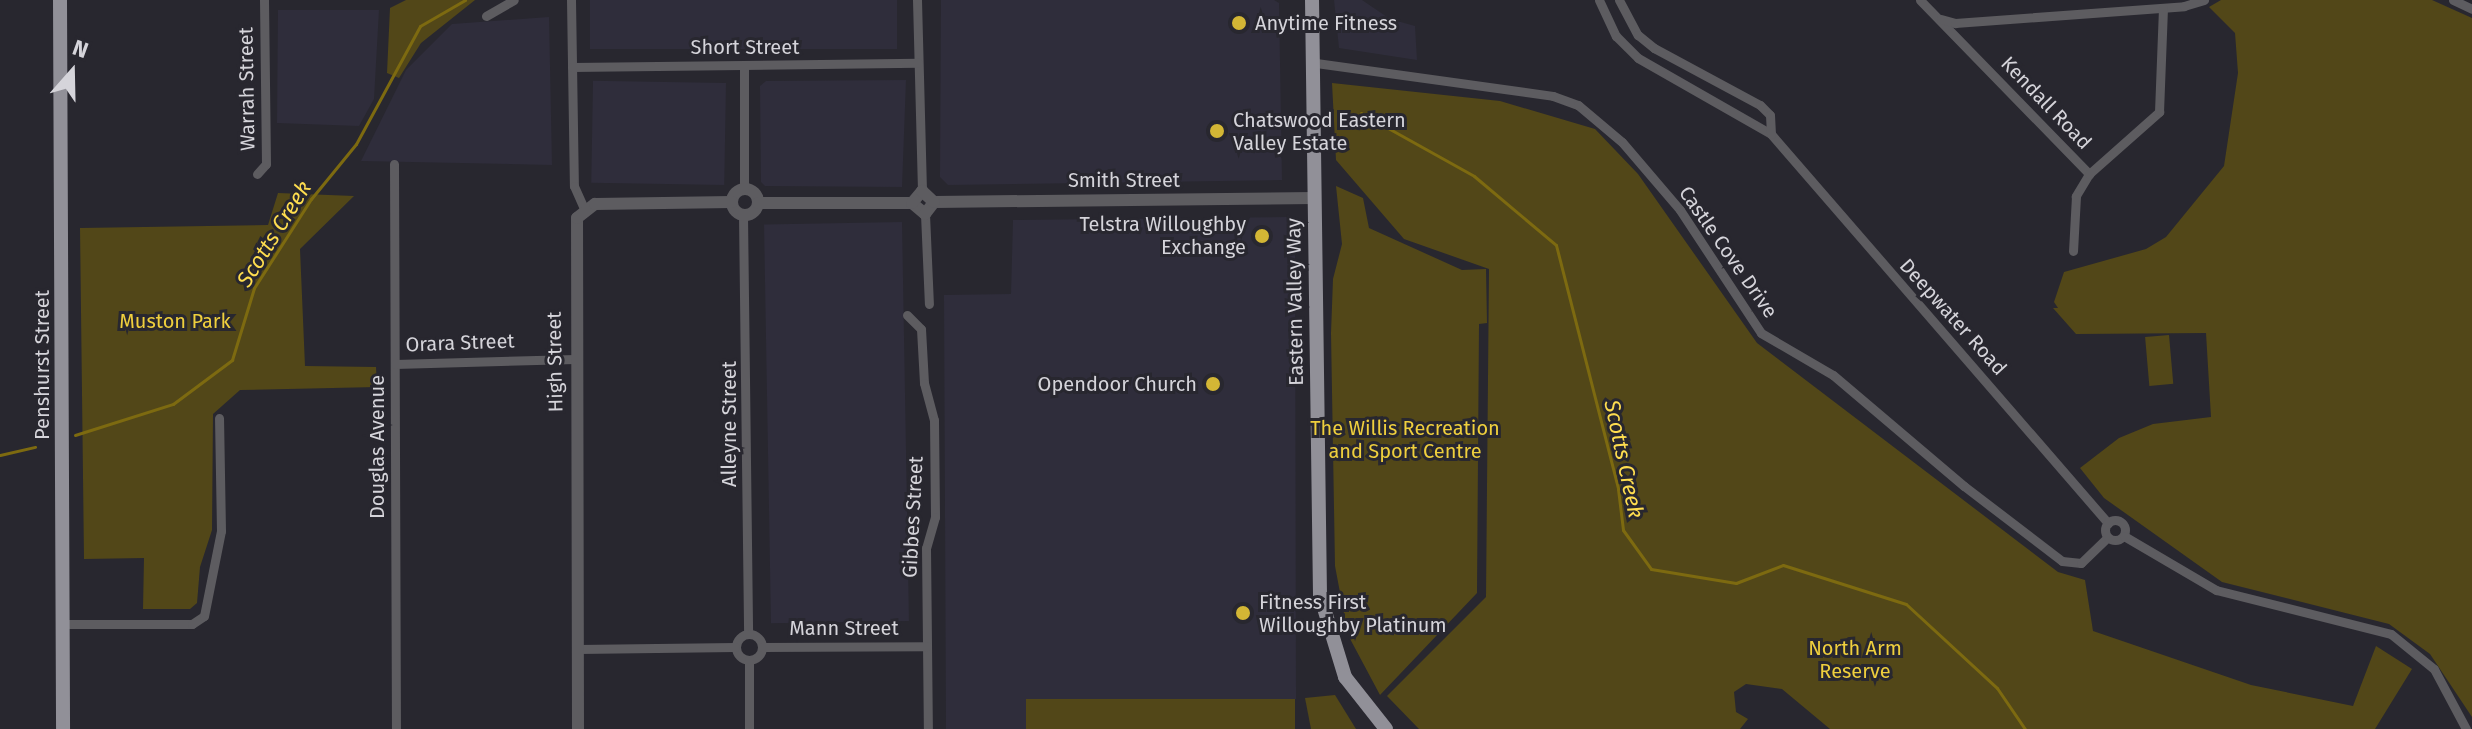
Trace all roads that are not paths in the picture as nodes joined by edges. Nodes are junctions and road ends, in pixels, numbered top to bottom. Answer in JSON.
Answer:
{"nodes":[{"id":1,"x":60,"y":0,"type":"edge"},
{"id":2,"x":264,"y":0,"type":"edge"},
{"id":3,"x":514,"y":0,"type":"edge"},
{"id":4,"x":571,"y":0,"type":"edge"},
{"id":5,"x":917,"y":0,"type":"edge"},
{"id":6,"x":1312,"y":0,"type":"edge"},
{"id":7,"x":1599,"y":0,"type":"edge"},
{"id":8,"x":1619,"y":0,"type":"edge"},
{"id":9,"x":1920,"y":0,"type":"edge"},
{"id":10,"x":2204,"y":0,"type":"edge"},
{"id":11,"x":2453,"y":0,"type":"edge"},
{"id":12,"x":2163,"y":8,"type":"junction"},
{"id":13,"x":2472,"y":9,"type":"edge"},
{"id":14,"x":486,"y":16,"type":"dead end"},
{"id":15,"x":1938,"y":18,"type":"junction"},
{"id":16,"x":918,"y":63,"type":"junction"},
{"id":17,"x":1316,"y":63,"type":"junction"},
{"id":18,"x":744,"y":65,"type":"junction"},
{"id":19,"x":572,"y":67,"type":"junction"},
{"id":20,"x":1771,"y":134,"type":"junction"},
{"id":21,"x":394,"y":164,"type":"dead end"},
{"id":22,"x":257,"y":174,"type":"dead end"},
{"id":23,"x":2089,"y":174,"type":"junction"},
{"id":24,"x":744,"y":189,"type":"junction"},
{"id":25,"x":922,"y":191,"type":"junction"},
{"id":26,"x":1314,"y":198,"type":"junction"},
{"id":27,"x":732,"y":202,"type":"junction"},
{"id":28,"x":934,"y":202,"type":"junction"},
{"id":29,"x":758,"y":203,"type":"junction"},
{"id":30,"x":912,"y":203,"type":"junction"},
{"id":31,"x":584,"y":208,"type":"junction"},
{"id":32,"x":925,"y":214,"type":"junction"},
{"id":33,"x":743,"y":215,"type":"junction"},
{"id":34,"x":2073,"y":251,"type":"dead end"},
{"id":35,"x":929,"y":304,"type":"dead end"},
{"id":36,"x":907,"y":315,"type":"dead end"},
{"id":37,"x":575,"y":359,"type":"junction"},
{"id":38,"x":395,"y":364,"type":"junction"},
{"id":39,"x":219,"y":418,"type":"dead end"},
{"id":40,"x":2108,"y":523,"type":"junction"},
{"id":41,"x":2124,"y":536,"type":"junction"},
{"id":42,"x":2108,"y":537,"type":"junction"},
{"id":43,"x":63,"y":624,"type":"junction"},
{"id":44,"x":748,"y":633,"type":"junction"},
{"id":45,"x":927,"y":646,"type":"junction"},
{"id":46,"x":735,"y":647,"type":"junction"},
{"id":47,"x":762,"y":647,"type":"junction"},
{"id":48,"x":578,"y":649,"type":"junction"},
{"id":49,"x":749,"y":660,"type":"junction"},
{"id":50,"x":63,"y":729,"type":"edge"},
{"id":51,"x":396,"y":729,"type":"edge"},
{"id":52,"x":578,"y":729,"type":"edge"},
{"id":53,"x":749,"y":729,"type":"edge"},
{"id":54,"x":928,"y":729,"type":"edge"},
{"id":55,"x":1386,"y":729,"type":"edge"},
{"id":56,"x":2466,"y":729,"type":"edge"}],
"edges":[{"from":1,"to":43,"type":"main road","name":"Penshurst Street"},
{"from":2,"to":22,"type":"street","name":"Warrah Street"},
{"from":3,"to":14,"type":"street"},
{"from":4,"to":19,"type":"street","name":"High Street"},
{"from":5,"to":16,"type":"street"},
{"from":6,"to":17,"type":"main road","name":"Eastern Valley Way"},
{"from":7,"to":20,"type":"street","name":"Deepwater Road"},
{"from":8,"to":20,"type":"street","name":"Deepwater Road"},
{"from":9,"to":15,"type":"street","name":"Kendall Road"},
{"from":10,"to":12,"type":"street"},
{"from":11,"to":13,"type":"street"},
{"from":12,"to":15,"type":"street"},
{"from":12,"to":23,"type":"street"},
{"from":15,"to":23,"type":"street","name":"Kendall Road"},
{"from":16,"to":18,"type":"street","name":"Short Street"},
{"from":16,"to":25,"type":"street"},
{"from":17,"to":26,"type":"main road","name":"Eastern Valley Way"},
{"from":17,"to":42,"type":"street","name":"Castle Cove Drive"},
{"from":18,"to":19,"type":"street","name":"Short Street"},
{"from":18,"to":24,"type":"street"},
{"from":19,"to":31,"type":"street","name":"High Street"},
{"from":20,"to":40,"type":"street","name":"Deepwater Road"},
{"from":21,"to":38,"type":"street","name":"Douglas Avenue"},
{"from":23,"to":34,"type":"street","name":"Kendall Road"},
{"from":24,"to":27,"type":"street"},
{"from":24,"to":29,"type":"street"},
{"from":25,"to":28,"type":"street"},
{"from":25,"to":30,"type":"street"},
{"from":26,"to":28,"type":"street","name":"Smith Street"},
{"from":26,"to":55,"type":"main road","name":"Eastern Valley Way"},
{"from":27,"to":31,"type":"street"},
{"from":27,"to":33,"type":"street"},
{"from":28,"to":32,"type":"street"},
{"from":29,"to":30,"type":"street"},
{"from":29,"to":33,"type":"street"},
{"from":30,"to":32,"type":"street"},
{"from":31,"to":37,"type":"street","name":"High Street"},
{"from":32,"to":35,"type":"street"},
{"from":33,"to":44,"type":"street","name":"Alleyne Street"},
{"from":36,"to":45,"type":"street","name":"Gibbes Street"},
{"from":37,"to":38,"type":"street","name":"Orara Street"},
{"from":37,"to":48,"type":"street","name":"High Street"},
{"from":38,"to":51,"type":"street","name":"Douglas Avenue"},
{"from":39,"to":43,"type":"street"},
{"from":40,"to":41,"type":"street","name":"Deepwater Road"},
{"from":40,"to":42,"type":"street"},
{"from":41,"to":42,"type":"street"},
{"from":41,"to":56,"type":"street"},
{"from":43,"to":50,"type":"main road","name":"Penshurst Street"},
{"from":44,"to":46,"type":"street"},
{"from":44,"to":47,"type":"street"},
{"from":45,"to":47,"type":"street","name":"Mann Street"},
{"from":45,"to":54,"type":"street","name":"Gibbes Street"},
{"from":46,"to":48,"type":"street"},
{"from":46,"to":49,"type":"street"},
{"from":47,"to":49,"type":"street"},
{"from":48,"to":52,"type":"street","name":"High Street"},
{"from":49,"to":53,"type":"street"}]}
